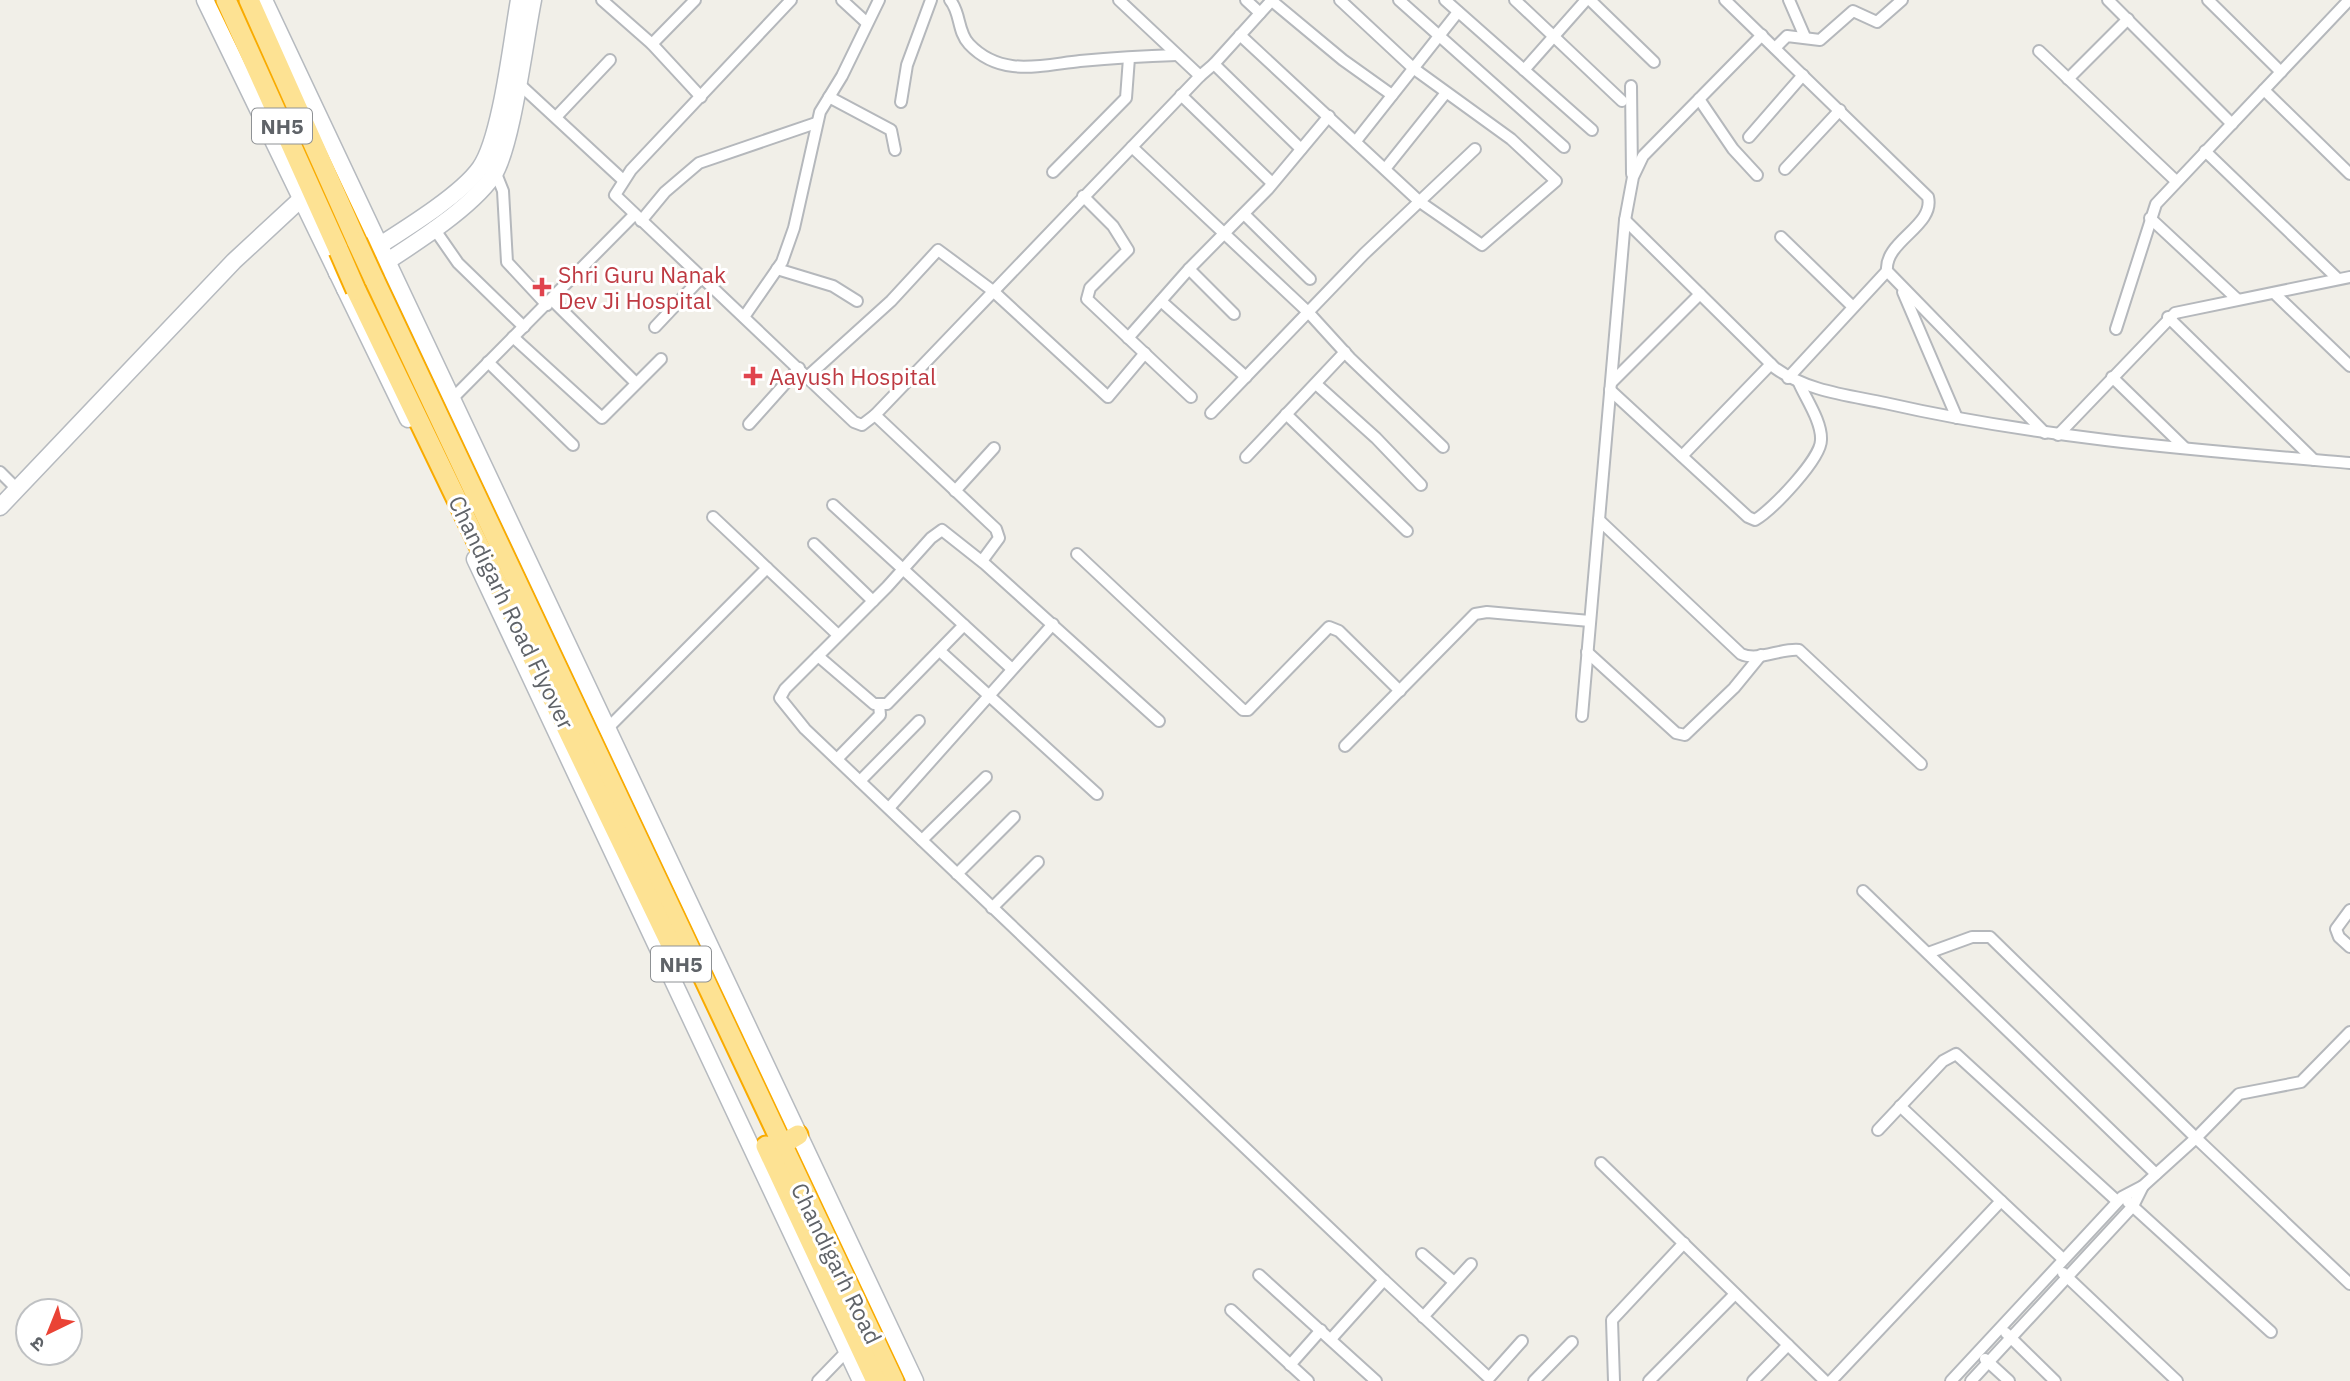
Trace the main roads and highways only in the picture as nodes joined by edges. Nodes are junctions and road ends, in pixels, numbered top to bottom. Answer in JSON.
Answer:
{"nodes":[{"id":1,"x":205,"y":0,"type":"edge"},
{"id":2,"x":226,"y":0,"type":"edge"},
{"id":3,"x":249,"y":0,"type":"edge"},
{"id":4,"x":264,"y":0,"type":"edge"},
{"id":5,"x":519,"y":0,"type":"edge"},
{"id":6,"x":533,"y":0,"type":"edge"},
{"id":7,"x":302,"y":198,"type":"junction"},
{"id":8,"x":378,"y":246,"type":"junction"},
{"id":9,"x":386,"y":262,"type":"junction"},
{"id":10,"x":337,"y":273,"type":"junction"},
{"id":11,"x":345,"y":289,"type":"junction"},
{"id":12,"x":0,"y":507,"type":"edge"},
{"id":13,"x":798,"y":1135,"type":"junction"},
{"id":14,"x":780,"y":1145,"type":"junction"},
{"id":15,"x":796,"y":1226,"type":"junction"},
{"id":16,"x":861,"y":1381,"type":"edge"},
{"id":17,"x":876,"y":1381,"type":"edge"},
{"id":18,"x":894,"y":1381,"type":"edge"},
{"id":19,"x":915,"y":1381,"type":"edge"}],
"edges":[{"from":1,"to":7,"type":"main road"},
{"from":2,"to":15,"type":"highway","name":"Chandigarh Road Flyover","number":"NH5","bridge":true},
{"from":3,"to":14,"type":"highway","name":"Chandigarh Road Flyover","number":"NH5","bridge":true},
{"from":4,"to":8,"type":"main road"},
{"from":5,"to":8,"type":"main road"},
{"from":6,"to":9,"type":"main road"},
{"from":7,"to":10,"type":"main road"},
{"from":7,"to":12,"type":"main road"},
{"from":8,"to":9,"type":"main road"},
{"from":8,"to":10,"type":"main road"},
{"from":9,"to":11,"type":"main road"},
{"from":9,"to":13,"type":"main road"},
{"from":10,"to":11,"type":"main road"},
{"from":11,"to":15,"type":"main road"},
{"from":13,"to":14,"type":"highway"},
{"from":13,"to":19,"type":"main road"},
{"from":14,"to":18,"type":"highway","name":"Chandigarh Road","number":"NH5"},
{"from":15,"to":16,"type":"main road"},
{"from":15,"to":17,"type":"highway","number":"NH5"}]}
